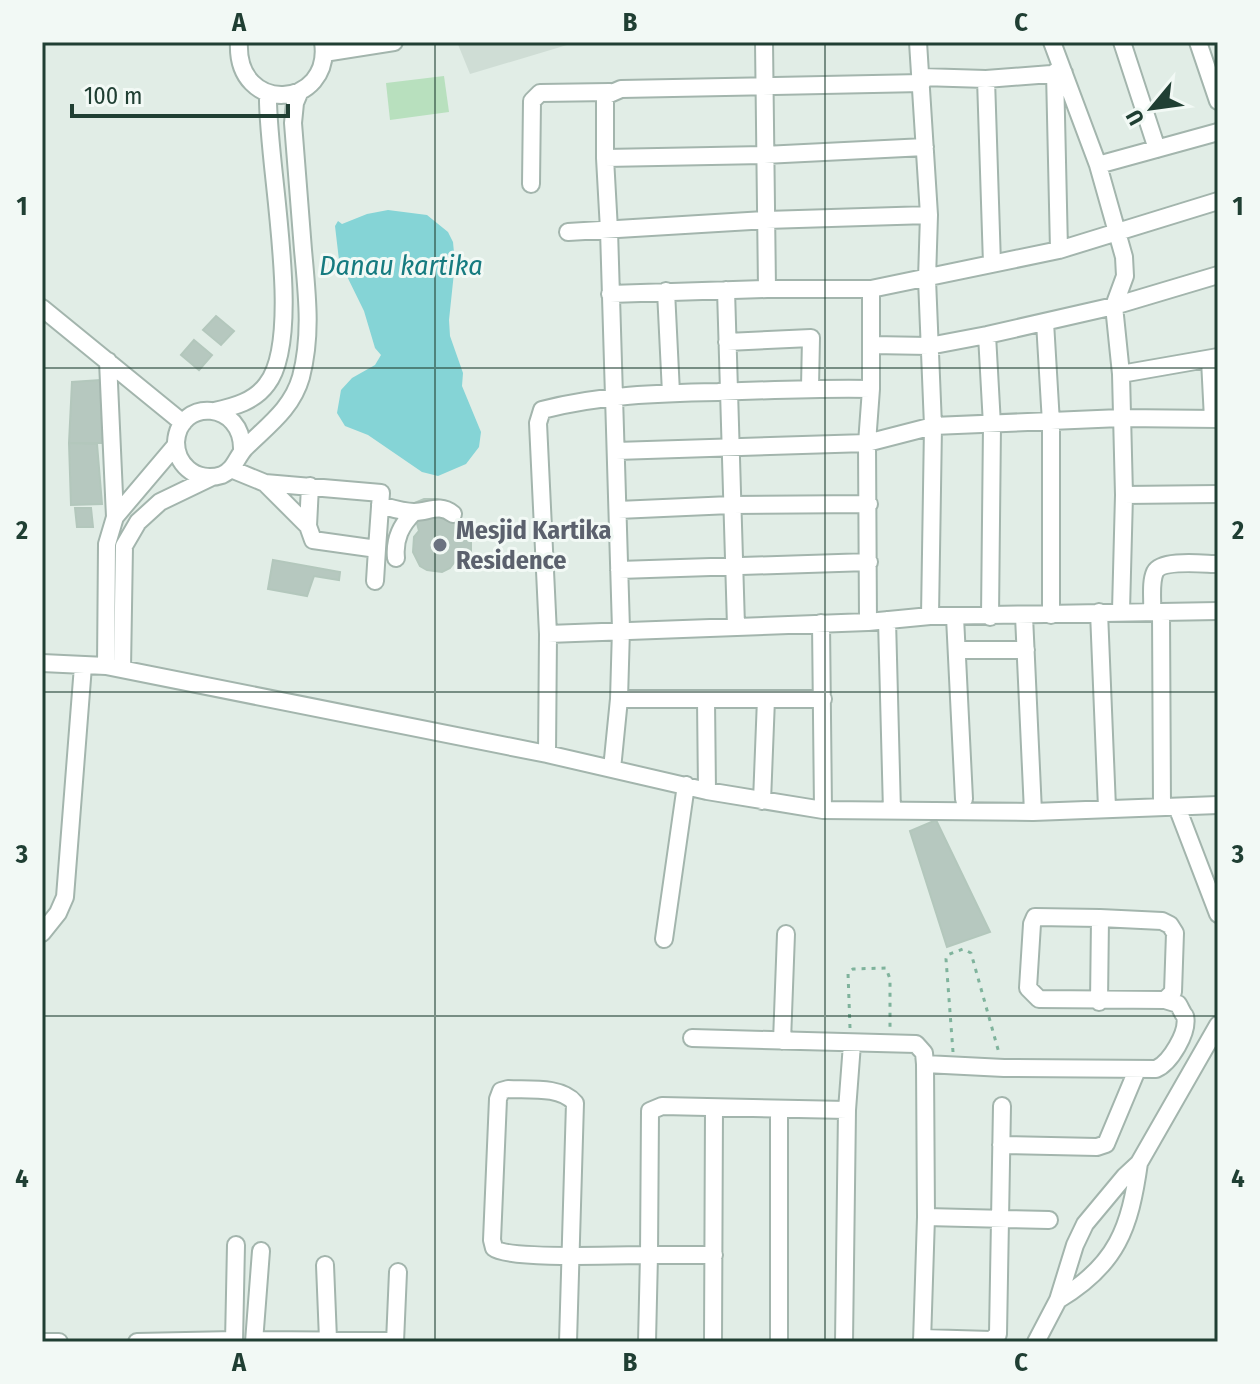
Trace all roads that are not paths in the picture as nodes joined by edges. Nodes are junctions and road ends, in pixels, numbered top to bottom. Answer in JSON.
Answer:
{"nodes":[{"id":1,"x":239,"y":42,"type":"edge"},
{"id":2,"x":394,"y":42,"type":"edge"},
{"id":3,"x":764,"y":42,"type":"edge"},
{"id":4,"x":918,"y":42,"type":"edge"},
{"id":5,"x":1052,"y":42,"type":"edge"},
{"id":6,"x":1122,"y":42,"type":"edge"},
{"id":7,"x":1198,"y":42,"type":"edge"},
{"id":8,"x":324,"y":48,"type":"edge"},
{"id":9,"x":1060,"y":73,"type":"junction"},
{"id":10,"x":986,"y":79,"type":"junction"},
{"id":11,"x":922,"y":80,"type":"junction"},
{"id":12,"x":764,"y":84,"type":"junction"},
{"id":13,"x":300,"y":91,"type":"junction"},
{"id":14,"x":610,"y":92,"type":"junction"},
{"id":15,"x":268,"y":94,"type":"junction"},
{"id":16,"x":1218,"y":101,"type":"edge"},
{"id":17,"x":1218,"y":132,"type":"edge"},
{"id":18,"x":925,"y":147,"type":"junction"},
{"id":19,"x":1157,"y":149,"type":"junction"},
{"id":20,"x":764,"y":155,"type":"junction"},
{"id":21,"x":605,"y":158,"type":"junction"},
{"id":22,"x":1098,"y":165,"type":"junction"},
{"id":23,"x":531,"y":184,"type":"dead end"},
{"id":24,"x":1218,"y":201,"type":"edge"},
{"id":25,"x":929,"y":215,"type":"junction"},
{"id":26,"x":766,"y":220,"type":"junction"},
{"id":27,"x":609,"y":230,"type":"junction"},
{"id":28,"x":1118,"y":231,"type":"junction"},
{"id":29,"x":568,"y":232,"type":"dead end"},
{"id":30,"x":1059,"y":250,"type":"junction"},
{"id":31,"x":992,"y":264,"type":"junction"},
{"id":32,"x":1218,"y":275,"type":"edge"},
{"id":33,"x":927,"y":279,"type":"junction"},
{"id":34,"x":767,"y":289,"type":"junction"},
{"id":35,"x":871,"y":289,"type":"junction"},
{"id":36,"x":726,"y":290,"type":"junction"},
{"id":37,"x":666,"y":291,"type":"junction"},
{"id":38,"x":610,"y":294,"type":"junction"},
{"id":39,"x":1114,"y":306,"type":"junction"},
{"id":40,"x":42,"y":308,"type":"edge"},
{"id":41,"x":1045,"y":322,"type":"junction"},
{"id":42,"x":987,"y":335,"type":"junction"},
{"id":43,"x":727,"y":342,"type":"junction"},
{"id":44,"x":872,"y":345,"type":"junction"},
{"id":45,"x":929,"y":346,"type":"junction"},
{"id":46,"x":1214,"y":358,"type":"edge"},
{"id":47,"x":108,"y":361,"type":"junction"},
{"id":48,"x":1121,"y":374,"type":"junction"},
{"id":49,"x":810,"y":387,"type":"junction"},
{"id":50,"x":871,"y":389,"type":"junction"},
{"id":51,"x":728,"y":391,"type":"junction"},
{"id":52,"x":671,"y":393,"type":"junction"},
{"id":53,"x":614,"y":397,"type":"junction"},
{"id":54,"x":214,"y":411,"type":"junction"},
{"id":55,"x":1121,"y":418,"type":"junction"},
{"id":56,"x":1216,"y":419,"type":"edge"},
{"id":57,"x":183,"y":423,"type":"junction"},
{"id":58,"x":1051,"y":423,"type":"junction"},
{"id":59,"x":992,"y":425,"type":"junction"},
{"id":60,"x":933,"y":426,"type":"junction"},
{"id":61,"x":867,"y":443,"type":"junction"},
{"id":62,"x":176,"y":445,"type":"junction"},
{"id":63,"x":730,"y":448,"type":"junction"},
{"id":64,"x":242,"y":451,"type":"junction"},
{"id":65,"x":616,"y":451,"type":"junction"},
{"id":66,"x":231,"y":469,"type":"junction"},
{"id":67,"x":212,"y":477,"type":"junction"},
{"id":68,"x":265,"y":483,"type":"junction"},
{"id":69,"x":310,"y":486,"type":"junction"},
{"id":70,"x":1218,"y":494,"type":"edge"},
{"id":71,"x":1124,"y":495,"type":"junction"},
{"id":72,"x":869,"y":504,"type":"junction"},
{"id":73,"x":380,"y":505,"type":"junction"},
{"id":74,"x":731,"y":505,"type":"junction"},
{"id":75,"x":618,"y":510,"type":"junction"},
{"id":76,"x":414,"y":512,"type":"junction"},
{"id":77,"x":453,"y":514,"type":"dead end"},
{"id":78,"x":115,"y":517,"type":"junction"},
{"id":79,"x":308,"y":526,"type":"junction"},
{"id":80,"x":377,"y":549,"type":"junction"},
{"id":81,"x":396,"y":558,"type":"dead end"},
{"id":82,"x":869,"y":562,"type":"junction"},
{"id":83,"x":1218,"y":564,"type":"edge"},
{"id":84,"x":736,"y":566,"type":"junction"},
{"id":85,"x":619,"y":570,"type":"junction"},
{"id":86,"x":375,"y":581,"type":"dead end"},
{"id":87,"x":1121,"y":611,"type":"junction"},
{"id":88,"x":1218,"y":611,"type":"edge"},
{"id":89,"x":1099,"y":612,"type":"junction"},
{"id":90,"x":1156,"y":612,"type":"junction"},
{"id":91,"x":1051,"y":615,"type":"junction"},
{"id":92,"x":930,"y":616,"type":"junction"},
{"id":93,"x":1024,"y":616,"type":"junction"},
{"id":94,"x":955,"y":617,"type":"junction"},
{"id":95,"x":990,"y":617,"type":"junction"},
{"id":96,"x":887,"y":620,"type":"junction"},
{"id":97,"x":868,"y":622,"type":"junction"},
{"id":98,"x":821,"y":623,"type":"junction"},
{"id":99,"x":736,"y":626,"type":"junction"},
{"id":100,"x":621,"y":629,"type":"junction"},
{"id":101,"x":548,"y":634,"type":"junction"},
{"id":102,"x":957,"y":650,"type":"junction"},
{"id":103,"x":1026,"y":650,"type":"junction"},
{"id":104,"x":42,"y":663,"type":"edge"},
{"id":105,"x":83,"y":666,"type":"junction"},
{"id":106,"x":114,"y":667,"type":"junction"},
{"id":107,"x":619,"y":699,"type":"junction"},
{"id":108,"x":766,"y":699,"type":"junction"},
{"id":109,"x":823,"y":699,"type":"junction"},
{"id":110,"x":706,"y":700,"type":"junction"},
{"id":111,"x":547,"y":754,"type":"junction"},
{"id":112,"x":612,"y":769,"type":"junction"},
{"id":113,"x":686,"y":785,"type":"junction"},
{"id":114,"x":707,"y":791,"type":"junction"},
{"id":115,"x":964,"y":799,"type":"dead end"},
{"id":116,"x":762,"y":801,"type":"junction"},
{"id":117,"x":1218,"y":805,"type":"edge"},
{"id":118,"x":1165,"y":807,"type":"junction"},
{"id":119,"x":1107,"y":808,"type":"junction"},
{"id":120,"x":823,"y":810,"type":"junction"},
{"id":121,"x":892,"y":811,"type":"junction"},
{"id":122,"x":1033,"y":812,"type":"junction"},
{"id":123,"x":1218,"y":914,"type":"edge"},
{"id":124,"x":1100,"y":918,"type":"junction"},
{"id":125,"x":42,"y":933,"type":"edge"},
{"id":126,"x":786,"y":934,"type":"dead end"},
{"id":127,"x":664,"y":939,"type":"dead end"},
{"id":128,"x":1165,"y":1000,"type":"junction"},
{"id":129,"x":1099,"y":1002,"type":"junction"},
{"id":130,"x":1218,"y":1025,"type":"edge"},
{"id":131,"x":692,"y":1038,"type":"dead end"},
{"id":132,"x":782,"y":1041,"type":"junction"},
{"id":133,"x":852,"y":1044,"type":"junction"},
{"id":134,"x":925,"y":1064,"type":"junction"},
{"id":135,"x":1137,"y":1070,"type":"junction"},
{"id":136,"x":1002,"y":1106,"type":"dead end"},
{"id":137,"x":714,"y":1108,"type":"junction"},
{"id":138,"x":779,"y":1110,"type":"junction"},
{"id":139,"x":847,"y":1110,"type":"junction"},
{"id":140,"x":1001,"y":1145,"type":"junction"},
{"id":141,"x":1139,"y":1163,"type":"junction"},
{"id":142,"x":926,"y":1217,"type":"junction"},
{"id":143,"x":998,"y":1219,"type":"junction"},
{"id":144,"x":1049,"y":1220,"type":"dead end"},
{"id":145,"x":236,"y":1245,"type":"dead end"},
{"id":146,"x":261,"y":1251,"type":"dead end"},
{"id":147,"x":570,"y":1255,"type":"junction"},
{"id":148,"x":649,"y":1255,"type":"junction"},
{"id":149,"x":714,"y":1255,"type":"junction"},
{"id":150,"x":325,"y":1265,"type":"dead end"},
{"id":151,"x":398,"y":1272,"type":"dead end"},
{"id":152,"x":1058,"y":1300,"type":"junction"},
{"id":153,"x":328,"y":1339,"type":"junction"},
{"id":154,"x":922,"y":1340,"type":"edge"},
{"id":155,"x":234,"y":1341,"type":"edge"},
{"id":156,"x":254,"y":1341,"type":"edge"},
{"id":157,"x":395,"y":1341,"type":"edge"},
{"id":158,"x":42,"y":1342,"type":"edge"},
{"id":159,"x":52,"y":1342,"type":"edge"},
{"id":160,"x":59,"y":1342,"type":"edge"},
{"id":161,"x":137,"y":1342,"type":"edge"},
{"id":162,"x":568,"y":1342,"type":"edge"},
{"id":163,"x":647,"y":1342,"type":"edge"},
{"id":164,"x":713,"y":1342,"type":"edge"},
{"id":165,"x":779,"y":1342,"type":"edge"},
{"id":166,"x":844,"y":1342,"type":"edge"},
{"id":167,"x":1036,"y":1342,"type":"edge"}],
"edges":[{"from":1,"to":15,"type":"street"},
{"from":2,"to":8,"type":"street"},
{"from":3,"to":12,"type":"street"},
{"from":4,"to":11,"type":"street"},
{"from":5,"to":9,"type":"street"},
{"from":6,"to":19,"type":"street"},
{"from":7,"to":16,"type":"street"},
{"from":8,"to":13,"type":"street"},
{"from":9,"to":10,"type":"street"},
{"from":9,"to":22,"type":"street"},
{"from":9,"to":30,"type":"street"},
{"from":10,"to":11,"type":"street"},
{"from":10,"to":31,"type":"street"},
{"from":11,"to":12,"type":"street"},
{"from":11,"to":18,"type":"street"},
{"from":12,"to":14,"type":"street"},
{"from":12,"to":20,"type":"street"},
{"from":13,"to":15,"type":"street"},
{"from":13,"to":64,"type":"street"},
{"from":14,"to":21,"type":"street"},
{"from":14,"to":23,"type":"street"},
{"from":15,"to":54,"type":"street"},
{"from":17,"to":19,"type":"street"},
{"from":18,"to":20,"type":"street"},
{"from":18,"to":25,"type":"street"},
{"from":19,"to":22,"type":"street"},
{"from":20,"to":21,"type":"street"},
{"from":20,"to":26,"type":"street"},
{"from":21,"to":27,"type":"street"},
{"from":22,"to":28,"type":"street"},
{"from":24,"to":28,"type":"street"},
{"from":25,"to":26,"type":"street"},
{"from":25,"to":33,"type":"street"},
{"from":26,"to":27,"type":"street"},
{"from":26,"to":34,"type":"street"},
{"from":27,"to":29,"type":"street"},
{"from":27,"to":38,"type":"street"},
{"from":28,"to":30,"type":"street"},
{"from":28,"to":39,"type":"street"},
{"from":30,"to":31,"type":"street"},
{"from":31,"to":33,"type":"street"},
{"from":32,"to":39,"type":"street"},
{"from":33,"to":35,"type":"street"},
{"from":33,"to":45,"type":"street"},
{"from":34,"to":35,"type":"street"},
{"from":34,"to":36,"type":"street"},
{"from":35,"to":44,"type":"street"},
{"from":36,"to":37,"type":"street"},
{"from":36,"to":43,"type":"street"},
{"from":37,"to":38,"type":"street"},
{"from":37,"to":52,"type":"street"},
{"from":38,"to":53,"type":"street"},
{"from":39,"to":41,"type":"street"},
{"from":39,"to":48,"type":"street"},
{"from":40,"to":47,"type":"street"},
{"from":41,"to":42,"type":"street"},
{"from":41,"to":58,"type":"street"},
{"from":42,"to":45,"type":"street"},
{"from":42,"to":59,"type":"street"},
{"from":43,"to":49,"type":"street"},
{"from":43,"to":51,"type":"street"},
{"from":44,"to":45,"type":"street"},
{"from":44,"to":50,"type":"street"},
{"from":45,"to":60,"type":"street"},
{"from":46,"to":48,"type":"street"},
{"from":46,"to":56,"type":"street"},
{"from":47,"to":57,"type":"street"},
{"from":47,"to":78,"type":"street"},
{"from":48,"to":55,"type":"street"},
{"from":49,"to":50,"type":"street"},
{"from":49,"to":51,"type":"street"},
{"from":50,"to":61,"type":"street"},
{"from":51,"to":52,"type":"street"},
{"from":51,"to":63,"type":"street"},
{"from":52,"to":53,"type":"street"},
{"from":53,"to":65,"type":"street"},
{"from":53,"to":101,"type":"street"},
{"from":54,"to":57,"type":"street"},
{"from":54,"to":64,"type":"street"},
{"from":55,"to":56,"type":"street"},
{"from":55,"to":58,"type":"street"},
{"from":55,"to":71,"type":"street"},
{"from":57,"to":62,"type":"street"},
{"from":58,"to":59,"type":"street"},
{"from":58,"to":91,"type":"street"},
{"from":59,"to":60,"type":"street"},
{"from":59,"to":95,"type":"street"},
{"from":60,"to":61,"type":"street"},
{"from":60,"to":92,"type":"street"},
{"from":61,"to":63,"type":"street"},
{"from":61,"to":72,"type":"street"},
{"from":62,"to":67,"type":"street"},
{"from":62,"to":78,"type":"street"},
{"from":63,"to":65,"type":"street"},
{"from":63,"to":74,"type":"street"},
{"from":64,"to":66,"type":"street"},
{"from":65,"to":75,"type":"street"},
{"from":66,"to":67,"type":"street"},
{"from":66,"to":68,"type":"street"},
{"from":67,"to":106,"type":"street"},
{"from":68,"to":69,"type":"street"},
{"from":68,"to":79,"type":"street"},
{"from":69,"to":73,"type":"street"},
{"from":69,"to":79,"type":"street"},
{"from":70,"to":71,"type":"street"},
{"from":71,"to":87,"type":"street"},
{"from":72,"to":74,"type":"street"},
{"from":72,"to":82,"type":"street"},
{"from":73,"to":76,"type":"street"},
{"from":73,"to":80,"type":"street"},
{"from":74,"to":75,"type":"street"},
{"from":74,"to":84,"type":"street"},
{"from":75,"to":85,"type":"street"},
{"from":76,"to":77,"type":"street"},
{"from":76,"to":81,"type":"street"},
{"from":78,"to":106,"type":"street"},
{"from":79,"to":80,"type":"street"},
{"from":80,"to":86,"type":"street"},
{"from":82,"to":84,"type":"street"},
{"from":82,"to":97,"type":"street"},
{"from":83,"to":90,"type":"street"},
{"from":84,"to":85,"type":"street"},
{"from":84,"to":99,"type":"street"},
{"from":85,"to":100,"type":"street"},
{"from":87,"to":89,"type":"street"},
{"from":87,"to":90,"type":"street"},
{"from":88,"to":90,"type":"street"},
{"from":89,"to":91,"type":"street"},
{"from":89,"to":119,"type":"street"},
{"from":90,"to":118,"type":"street"},
{"from":91,"to":93,"type":"street"},
{"from":92,"to":94,"type":"street"},
{"from":92,"to":96,"type":"street"},
{"from":93,"to":95,"type":"street"},
{"from":93,"to":103,"type":"street"},
{"from":94,"to":95,"type":"street"},
{"from":94,"to":102,"type":"street"},
{"from":96,"to":97,"type":"street"},
{"from":96,"to":121,"type":"street"},
{"from":97,"to":98,"type":"street"},
{"from":98,"to":99,"type":"street"},
{"from":98,"to":109,"type":"street"},
{"from":99,"to":100,"type":"street"},
{"from":100,"to":101,"type":"street"},
{"from":100,"to":107,"type":"street"},
{"from":101,"to":111,"type":"street"},
{"from":102,"to":103,"type":"street"},
{"from":102,"to":115,"type":"street"},
{"from":103,"to":122,"type":"street"},
{"from":104,"to":105,"type":"street"},
{"from":105,"to":106,"type":"street"},
{"from":105,"to":125,"type":"street"},
{"from":106,"to":111,"type":"street"},
{"from":107,"to":110,"type":"street"},
{"from":107,"to":112,"type":"street"},
{"from":108,"to":109,"type":"street"},
{"from":108,"to":110,"type":"street"},
{"from":108,"to":116,"type":"street"},
{"from":109,"to":120,"type":"street"},
{"from":110,"to":114,"type":"street"},
{"from":111,"to":112,"type":"street"},
{"from":112,"to":113,"type":"street"},
{"from":113,"to":114,"type":"street"},
{"from":113,"to":127,"type":"street"},
{"from":114,"to":116,"type":"street"},
{"from":116,"to":120,"type":"street"},
{"from":117,"to":118,"type":"street"},
{"from":118,"to":119,"type":"street"},
{"from":118,"to":123,"type":"street"},
{"from":119,"to":122,"type":"street"},
{"from":120,"to":121,"type":"street"},
{"from":121,"to":122,"type":"street"},
{"from":124,"to":128,"type":"street"},
{"from":124,"to":129,"type":"street"},
{"from":124,"to":129,"type":"street"},
{"from":126,"to":132,"type":"street"},
{"from":128,"to":129,"type":"street"},
{"from":128,"to":135,"type":"street"},
{"from":130,"to":141,"type":"street"},
{"from":131,"to":132,"type":"street"},
{"from":132,"to":133,"type":"street"},
{"from":133,"to":134,"type":"street"},
{"from":133,"to":139,"type":"street"},
{"from":134,"to":135,"type":"street"},
{"from":134,"to":142,"type":"street"},
{"from":135,"to":140,"type":"street"},
{"from":136,"to":140,"type":"street"},
{"from":137,"to":138,"type":"street"},
{"from":137,"to":148,"type":"street"},
{"from":137,"to":149,"type":"street"},
{"from":138,"to":139,"type":"street"},
{"from":138,"to":165,"type":"street"},
{"from":139,"to":166,"type":"street"},
{"from":140,"to":143,"type":"street"},
{"from":141,"to":152,"type":"street"},
{"from":141,"to":152,"type":"street"},
{"from":142,"to":143,"type":"street"},
{"from":142,"to":154,"type":"street"},
{"from":143,"to":144,"type":"street"},
{"from":143,"to":154,"type":"street"},
{"from":145,"to":155,"type":"street"},
{"from":146,"to":156,"type":"street"},
{"from":147,"to":147,"type":"street"},
{"from":147,"to":148,"type":"street"},
{"from":147,"to":162,"type":"street"},
{"from":148,"to":149,"type":"street"},
{"from":148,"to":163,"type":"street"},
{"from":149,"to":164,"type":"street"},
{"from":150,"to":153,"type":"street"},
{"from":151,"to":157,"type":"street"},
{"from":152,"to":167,"type":"street"},
{"from":153,"to":156,"type":"street"},
{"from":153,"to":157,"type":"street"},
{"from":155,"to":161,"type":"street"},
{"from":158,"to":159,"type":"street"},
{"from":159,"to":160,"type":"street"}]}
